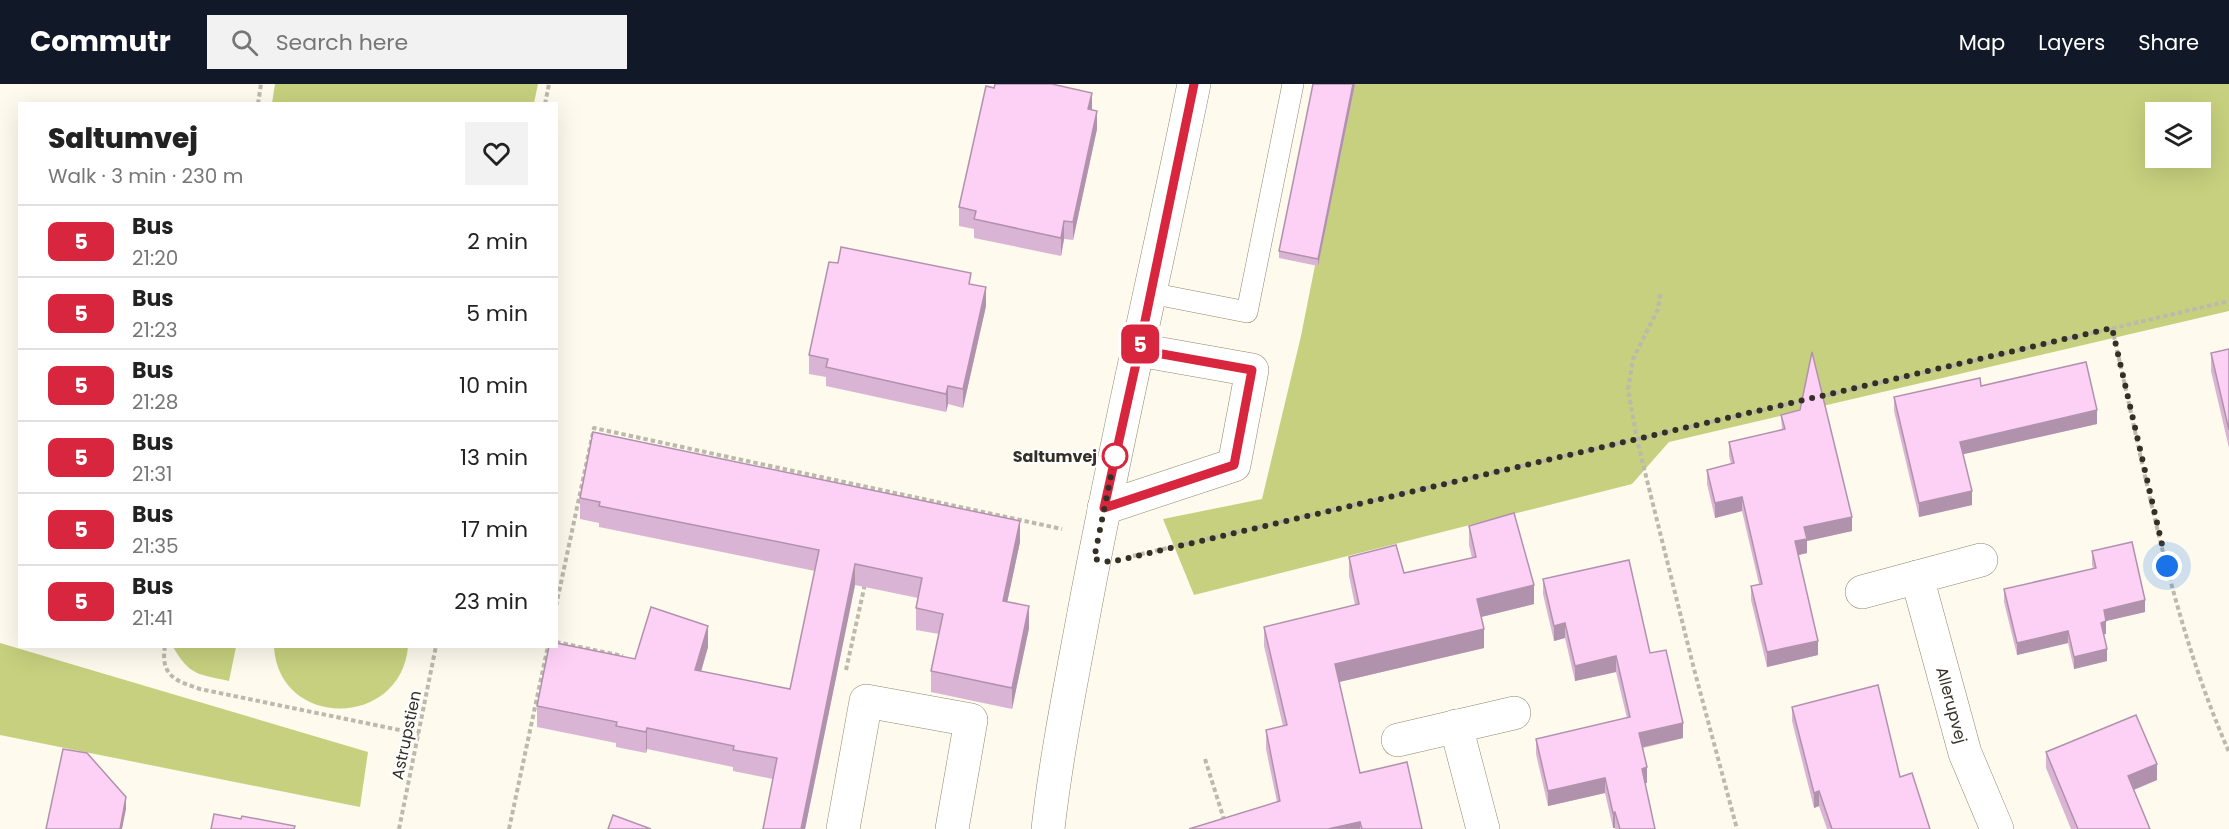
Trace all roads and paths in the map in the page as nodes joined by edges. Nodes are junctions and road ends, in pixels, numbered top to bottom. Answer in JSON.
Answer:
{"nodes":[{"id":1,"x":261,"y":84,"type":"edge"},
{"id":2,"x":549,"y":84,"type":"edge"},
{"id":3,"x":1194,"y":84,"type":"edge"},
{"id":4,"x":1293,"y":84,"type":"edge"},
{"id":5,"x":258,"y":102,"type":"edge"},
{"id":6,"x":545,"y":102,"type":"edge"},
{"id":7,"x":1150,"y":293,"type":"junction"},
{"id":8,"x":1659,"y":294,"type":"dead end"},
{"id":9,"x":2229,"y":301,"type":"edge"},
{"id":10,"x":2112,"y":328,"type":"junction"},
{"id":11,"x":1139,"y":350,"type":"junction"},
{"id":12,"x":1637,"y":440,"type":"junction"},
{"id":13,"x":885,"y":490,"type":"junction"},
{"id":14,"x":882,"y":501,"type":"edge"},
{"id":15,"x":1099,"y":535,"type":"junction"},
{"id":16,"x":1981,"y":560,"type":"dead end"},
{"id":17,"x":1917,"y":577,"type":"junction"},
{"id":18,"x":866,"y":580,"type":"edge"},
{"id":19,"x":1862,"y":592,"type":"dead end"},
{"id":20,"x":558,"y":597,"type":"edge"},
{"id":21,"x":558,"y":642,"type":"edge"},
{"id":22,"x":165,"y":648,"type":"edge"},
{"id":23,"x":436,"y":648,"type":"edge"},
{"id":24,"x":548,"y":648,"type":"edge"},
{"id":25,"x":624,"y":657,"type":"edge"},
{"id":26,"x":865,"y":710,"type":"junction"},
{"id":27,"x":1514,"y":713,"type":"dead end"},
{"id":28,"x":1456,"y":726,"type":"junction"},
{"id":29,"x":419,"y":734,"type":"junction"},
{"id":30,"x":1398,"y":740,"type":"dead end"},
{"id":31,"x":2229,"y":752,"type":"edge"},
{"id":32,"x":1205,"y":759,"type":"dead end"},
{"id":33,"x":399,"y":829,"type":"edge"},
{"id":34,"x":509,"y":829,"type":"edge"},
{"id":35,"x":843,"y":829,"type":"edge"},
{"id":36,"x":952,"y":829,"type":"edge"},
{"id":37,"x":1048,"y":829,"type":"edge"},
{"id":38,"x":1227,"y":829,"type":"edge"},
{"id":39,"x":1483,"y":829,"type":"edge"},
{"id":40,"x":1737,"y":829,"type":"edge"},
{"id":41,"x":1997,"y":829,"type":"edge"}],
"edges":[{"from":1,"to":5,"type":"path"},
{"from":2,"to":6,"type":"path"},
{"from":3,"to":7,"type":"street"},
{"from":4,"to":7,"type":"lane"},
{"from":7,"to":11,"type":"street"},
{"from":8,"to":12,"type":"path"},
{"from":9,"to":10,"type":"path"},
{"from":10,"to":12,"type":"path"},
{"from":10,"to":31,"type":"path"},
{"from":11,"to":15,"type":"street"},
{"from":11,"to":15,"type":"street"},
{"from":12,"to":15,"type":"path"},
{"from":12,"to":40,"type":"path"},
{"from":13,"to":14,"type":"path"},
{"from":13,"to":15,"type":"path"},
{"from":13,"to":20,"type":"path"},
{"from":15,"to":37,"type":"street"},
{"from":16,"to":17,"type":"street"},
{"from":17,"to":19,"type":"street"},
{"from":17,"to":41,"type":"street","name":"Allerupvej"},
{"from":18,"to":26,"type":"path"},
{"from":21,"to":25,"type":"path"},
{"from":22,"to":29,"type":"path"},
{"from":23,"to":29,"type":"path","name":"Astrupstien"},
{"from":24,"to":34,"type":"path"},
{"from":26,"to":35,"type":"street"},
{"from":26,"to":36,"type":"street"},
{"from":27,"to":28,"type":"street"},
{"from":28,"to":30,"type":"street"},
{"from":28,"to":39,"type":"street"},
{"from":29,"to":33,"type":"path","name":"Astrupstien"},
{"from":32,"to":38,"type":"path"}]}
